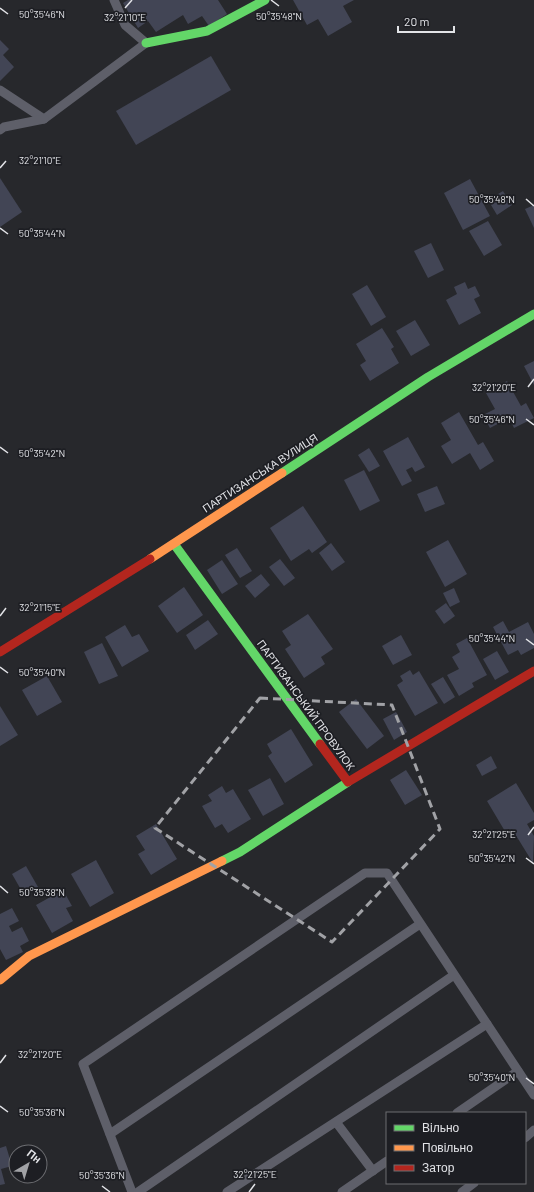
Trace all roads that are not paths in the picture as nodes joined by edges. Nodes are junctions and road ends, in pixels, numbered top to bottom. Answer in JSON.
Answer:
{"nodes":[{"id":1,"x":114,"y":0,"type":"edge"},
{"id":2,"x":265,"y":0,"type":"edge"},
{"id":3,"x":146,"y":43,"type":"junction"},
{"id":4,"x":0,"y":90,"type":"edge"},
{"id":5,"x":44,"y":119,"type":"junction"},
{"id":6,"x":0,"y":130,"type":"edge"},
{"id":7,"x":534,"y":314,"type":"edge"},
{"id":8,"x":174,"y":544,"type":"junction"},
{"id":9,"x":0,"y":652,"type":"edge"},
{"id":10,"x":534,"y":671,"type":"edge"},
{"id":11,"x":348,"y":782,"type":"junction"},
{"id":12,"x":420,"y":924,"type":"junction"},
{"id":13,"x":454,"y":975,"type":"junction"},
{"id":14,"x":0,"y":980,"type":"edge"},
{"id":15,"x":487,"y":1024,"type":"junction"},
{"id":16,"x":518,"y":1071,"type":"junction"},
{"id":17,"x":534,"y":1095,"type":"edge"},
{"id":18,"x":458,"y":1112,"type":"edge"},
{"id":19,"x":336,"y":1122,"type":"junction"},
{"id":20,"x":534,"y":1130,"type":"edge"},
{"id":21,"x":110,"y":1134,"type":"junction"},
{"id":22,"x":526,"y":1137,"type":"edge"},
{"id":23,"x":386,"y":1162,"type":"edge"},
{"id":24,"x":372,"y":1171,"type":"junction"},
{"id":25,"x":473,"y":1184,"type":"edge"},
{"id":26,"x":132,"y":1192,"type":"edge"},
{"id":27,"x":138,"y":1192,"type":"edge"},
{"id":28,"x":228,"y":1192,"type":"edge"},
{"id":29,"x":342,"y":1192,"type":"edge"},
{"id":30,"x":462,"y":1192,"type":"edge"}],
"edges":[{"from":1,"to":3,"type":"lane"},
{"from":2,"to":3,"type":"street"},
{"from":3,"to":5,"type":"lane"},
{"from":4,"to":5,"type":"lane"},
{"from":5,"to":6,"type":"lane"},
{"from":7,"to":8,"type":"street","name":"ПАРТИЗАНСЬКА ВУЛИЦЯ"},
{"from":8,"to":9,"type":"street","name":"ПАРТИЗАНСЬКА ВУЛИЦЯ"},
{"from":8,"to":11,"type":"street","name":"ПАРТИЗАНСЬКИЙ ПРОВУЛОК"},
{"from":10,"to":11,"type":"street","name":"ПАРТИЗАНСЬКИЙ ПРОВУЛОК"},
{"from":11,"to":14,"type":"street"},
{"from":12,"to":13,"type":"lane"},
{"from":12,"to":21,"type":"lane"},
{"from":12,"to":21,"type":"lane"},
{"from":13,"to":15,"type":"lane"},
{"from":13,"to":27,"type":"lane"},
{"from":15,"to":16,"type":"lane"},
{"from":15,"to":19,"type":"lane"},
{"from":16,"to":17,"type":"lane"},
{"from":16,"to":18,"type":"lane"},
{"from":19,"to":24,"type":"lane"},
{"from":19,"to":28,"type":"lane"},
{"from":20,"to":22,"type":"lane"},
{"from":21,"to":26,"type":"lane"},
{"from":23,"to":24,"type":"lane"},
{"from":24,"to":29,"type":"lane"},
{"from":25,"to":30,"type":"lane"}]}
